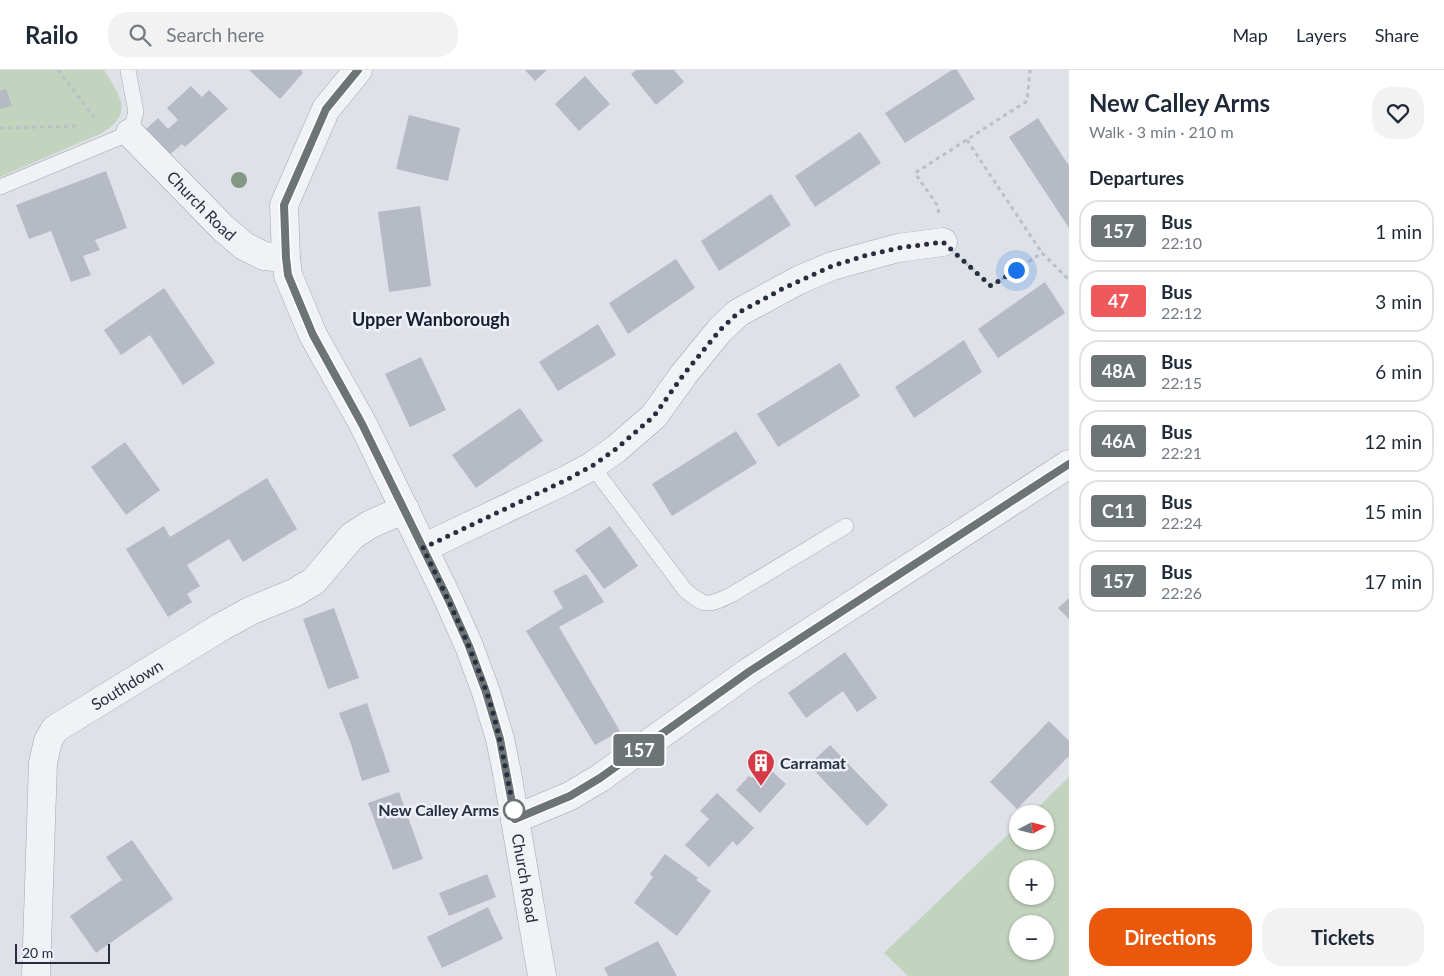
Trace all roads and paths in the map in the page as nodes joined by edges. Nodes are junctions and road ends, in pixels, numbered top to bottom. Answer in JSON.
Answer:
{"nodes":[{"id":1,"x":58,"y":70,"type":"edge"},
{"id":2,"x":128,"y":70,"type":"edge"},
{"id":3,"x":358,"y":70,"type":"edge"},
{"id":4,"x":1030,"y":70,"type":"edge"},
{"id":5,"x":84,"y":126,"type":"dead end"},
{"id":6,"x":0,"y":128,"type":"edge"},
{"id":7,"x":130,"y":133,"type":"junction"},
{"id":8,"x":967,"y":140,"type":"junction"},
{"id":9,"x":0,"y":187,"type":"edge"},
{"id":10,"x":943,"y":242,"type":"junction"},
{"id":11,"x":1042,"y":253,"type":"junction"},
{"id":12,"x":286,"y":258,"type":"junction"},
{"id":13,"x":1069,"y":280,"type":"edge"},
{"id":14,"x":1069,"y":464,"type":"edge"},
{"id":15,"x":592,"y":466,"type":"junction"},
{"id":16,"x":404,"y":509,"type":"junction"},
{"id":17,"x":846,"y":526,"type":"dead end"},
{"id":18,"x":423,"y":548,"type":"junction"},
{"id":19,"x":515,"y":819,"type":"junction"},
{"id":20,"x":36,"y":976,"type":"edge"},
{"id":21,"x":542,"y":976,"type":"edge"}],
"edges":[{"from":1,"to":7,"type":"path"},
{"from":2,"to":7,"type":"lane"},
{"from":3,"to":12,"type":"street","name":"Church Road"},
{"from":4,"to":8,"type":"path"},
{"from":5,"to":6,"type":"path"},
{"from":7,"to":9,"type":"lane"},
{"from":7,"to":12,"type":"street","name":"Church Road"},
{"from":8,"to":10,"type":"path"},
{"from":8,"to":11,"type":"path"},
{"from":10,"to":11,"type":"path"},
{"from":10,"to":15,"type":"street"},
{"from":11,"to":13,"type":"path"},
{"from":12,"to":16,"type":"street","name":"Church Road"},
{"from":14,"to":19,"type":"street"},
{"from":15,"to":17,"type":"lane"},
{"from":15,"to":18,"type":"street"},
{"from":16,"to":18,"type":"street","name":"Church Road"},
{"from":16,"to":20,"type":"street","name":"Southdown"},
{"from":18,"to":19,"type":"street","name":"Church Road"},
{"from":19,"to":21,"type":"street","name":"Church Road"}]}
